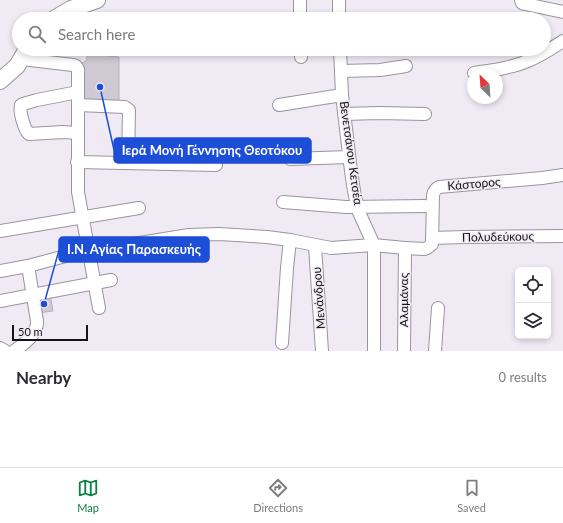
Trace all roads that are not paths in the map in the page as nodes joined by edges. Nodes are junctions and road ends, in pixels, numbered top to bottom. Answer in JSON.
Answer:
{"nodes":[{"id":1,"x":97,"y":0,"type":"edge"},
{"id":2,"x":300,"y":0,"type":"edge"},
{"id":3,"x":339,"y":0,"type":"edge"},
{"id":4,"x":521,"y":0,"type":"edge"},
{"id":5,"x":67,"y":12,"type":"edge"},
{"id":6,"x":300,"y":12,"type":"edge"},
{"id":7,"x":339,"y":12,"type":"edge"},
{"id":8,"x":563,"y":12,"type":"edge"},
{"id":9,"x":563,"y":41,"type":"edge"},
{"id":10,"x":551,"y":49,"type":"edge"},
{"id":11,"x":23,"y":56,"type":"edge"},
{"id":12,"x":33,"y":56,"type":"edge"},
{"id":13,"x":340,"y":56,"type":"edge"},
{"id":14,"x":540,"y":56,"type":"edge"},
{"id":15,"x":406,"y":66,"type":"dead end"},
{"id":16,"x":500,"y":68,"type":"edge"},
{"id":17,"x":341,"y":71,"type":"junction"},
{"id":18,"x":0,"y":81,"type":"edge"},
{"id":19,"x":78,"y":92,"type":"junction"},
{"id":20,"x":342,"y":95,"type":"junction"},
{"id":21,"x":279,"y":105,"type":"dead end"},
{"id":22,"x":78,"y":106,"type":"junction"},
{"id":23,"x":344,"y":114,"type":"junction"},
{"id":24,"x":425,"y":114,"type":"dead end"},
{"id":25,"x":78,"y":133,"type":"junction"},
{"id":26,"x":349,"y":157,"type":"junction"},
{"id":27,"x":290,"y":159,"type":"dead end"},
{"id":28,"x":77,"y":162,"type":"junction"},
{"id":29,"x":128,"y":163,"type":"junction"},
{"id":30,"x":216,"y":165,"type":"dead end"},
{"id":31,"x":563,"y":175,"type":"edge"},
{"id":32,"x":283,"y":202,"type":"dead end"},
{"id":33,"x":358,"y":206,"type":"junction"},
{"id":34,"x":425,"y":206,"type":"dead end"},
{"id":35,"x":139,"y":208,"type":"dead end"},
{"id":36,"x":83,"y":217,"type":"junction"},
{"id":37,"x":0,"y":231,"type":"edge"},
{"id":38,"x":563,"y":236,"type":"edge"},
{"id":39,"x":432,"y":238,"type":"junction"},
{"id":40,"x":290,"y":240,"type":"junction"},
{"id":41,"x":373,"y":245,"type":"junction"},
{"id":42,"x":315,"y":246,"type":"junction"},
{"id":43,"x":405,"y":248,"type":"junction"},
{"id":44,"x":88,"y":250,"type":"junction"},
{"id":45,"x":28,"y":266,"type":"junction"},
{"id":46,"x":0,"y":271,"type":"edge"},
{"id":47,"x":111,"y":280,"type":"dead end"},
{"id":48,"x":94,"y":284,"type":"junction"},
{"id":49,"x":33,"y":295,"type":"junction"},
{"id":50,"x":0,"y":301,"type":"edge"},
{"id":51,"x":99,"y":308,"type":"dead end"},
{"id":52,"x":438,"y":308,"type":"dead end"},
{"id":53,"x":282,"y":343,"type":"dead end"},
{"id":54,"x":0,"y":348,"type":"edge"},
{"id":55,"x":5,"y":351,"type":"edge"},
{"id":56,"x":14,"y":351,"type":"edge"},
{"id":57,"x":322,"y":351,"type":"edge"},
{"id":58,"x":374,"y":351,"type":"edge"},
{"id":59,"x":404,"y":351,"type":"edge"},
{"id":60,"x":435,"y":351,"type":"edge"}],
"edges":[{"from":1,"to":5,"type":"main road"},
{"from":2,"to":6,"type":"street"},
{"from":3,"to":7,"type":"street"},
{"from":4,"to":8,"type":"street"},
{"from":9,"to":10,"type":"street"},
{"from":11,"to":18,"type":"main road"},
{"from":12,"to":19,"type":"street"},
{"from":13,"to":17,"type":"street","name":"Βενετσάνου Κετσέα"},
{"from":14,"to":16,"type":"street"},
{"from":15,"to":17,"type":"street"},
{"from":17,"to":20,"type":"street","name":"Βενετσάνου Κετσέα"},
{"from":19,"to":22,"type":"street"},
{"from":19,"to":25,"type":"street"},
{"from":20,"to":21,"type":"street"},
{"from":20,"to":23,"type":"street","name":"Βενετσάνου Κετσέα"},
{"from":22,"to":25,"type":"street"},
{"from":22,"to":29,"type":"street"},
{"from":23,"to":24,"type":"street"},
{"from":23,"to":26,"type":"street","name":"Βενετσάνου Κετσέα"},
{"from":25,"to":28,"type":"street"},
{"from":26,"to":27,"type":"street"},
{"from":26,"to":33,"type":"street","name":"Βενετσάνου Κετσέα"},
{"from":28,"to":29,"type":"street"},
{"from":28,"to":36,"type":"street"},
{"from":29,"to":30,"type":"street"},
{"from":31,"to":39,"type":"street","name":"Κάστορος"},
{"from":32,"to":33,"type":"street"},
{"from":33,"to":34,"type":"street"},
{"from":33,"to":41,"type":"street","name":"Βενετσάνου Κετσέα"},
{"from":35,"to":36,"type":"street"},
{"from":36,"to":37,"type":"street"},
{"from":36,"to":44,"type":"street"},
{"from":38,"to":39,"type":"street","name":"Πολυδεύκους"},
{"from":39,"to":43,"type":"street"},
{"from":40,"to":42,"type":"street"},
{"from":40,"to":44,"type":"street"},
{"from":40,"to":53,"type":"street"},
{"from":41,"to":42,"type":"street"},
{"from":41,"to":43,"type":"street"},
{"from":41,"to":58,"type":"street","name":"Βενετσάνου Κετσέα"},
{"from":42,"to":57,"type":"street","name":"Μενάνδρου"},
{"from":43,"to":59,"type":"street","name":"Αλαμάνας"},
{"from":44,"to":45,"type":"street"},
{"from":44,"to":48,"type":"street"},
{"from":45,"to":46,"type":"street"},
{"from":45,"to":49,"type":"street"},
{"from":47,"to":48,"type":"street"},
{"from":48,"to":49,"type":"street"},
{"from":48,"to":51,"type":"street"},
{"from":49,"to":50,"type":"street"},
{"from":49,"to":56,"type":"street"},
{"from":52,"to":60,"type":"street"},
{"from":54,"to":55,"type":"street"}]}
